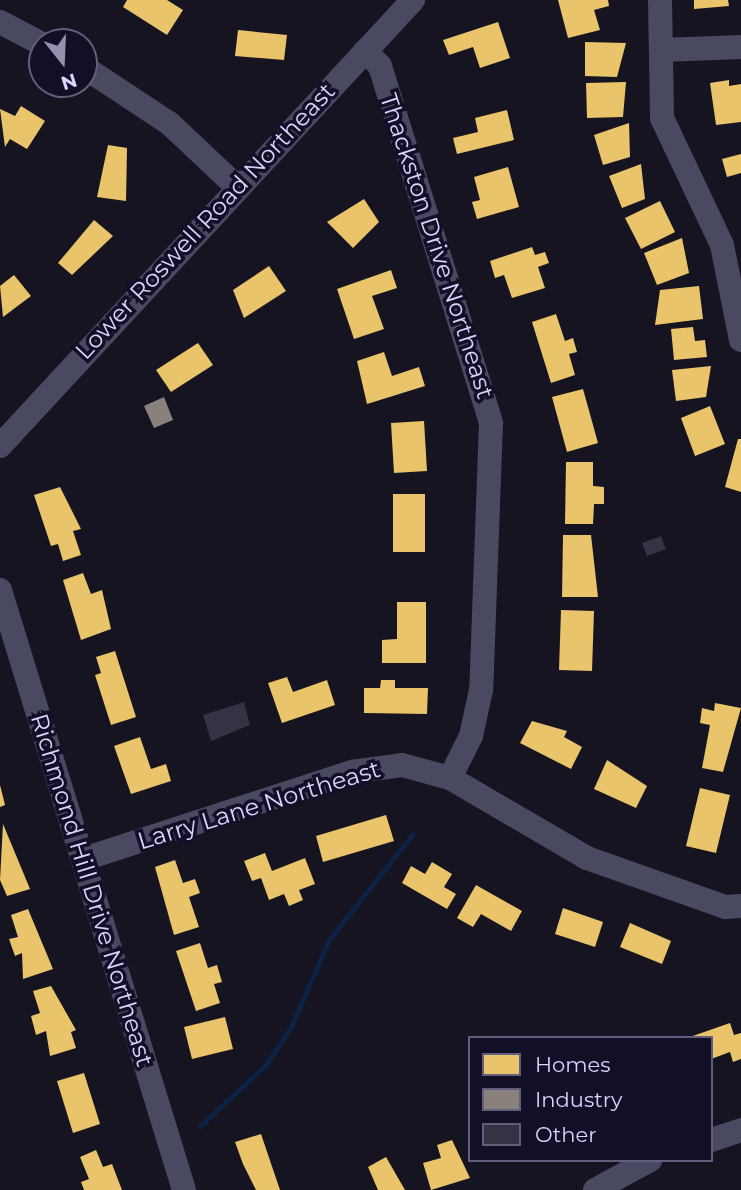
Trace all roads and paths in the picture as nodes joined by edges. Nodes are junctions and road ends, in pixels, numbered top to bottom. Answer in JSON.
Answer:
{"nodes":[{"id":1,"x":413,"y":0,"type":"edge"},
{"id":2,"x":660,"y":0,"type":"edge"},
{"id":3,"x":0,"y":22,"type":"edge"},
{"id":4,"x":28,"y":37,"type":"edge"},
{"id":5,"x":741,"y":47,"type":"edge"},
{"id":6,"x":661,"y":50,"type":"junction"},
{"id":7,"x":365,"y":51,"type":"junction"},
{"id":8,"x":98,"y":76,"type":"edge"},
{"id":9,"x":236,"y":186,"type":"junction"},
{"id":10,"x":741,"y":340,"type":"edge"},
{"id":11,"x":0,"y":446,"type":"edge"},
{"id":12,"x":0,"y":590,"type":"edge"},
{"id":13,"x":450,"y":778,"type":"junction"},
{"id":14,"x":83,"y":859,"type":"junction"},
{"id":15,"x":741,"y":906,"type":"edge"},
{"id":16,"x":741,"y":1130,"type":"edge"},
{"id":17,"x":713,"y":1139,"type":"edge"},
{"id":18,"x":646,"y":1162,"type":"edge"},
{"id":19,"x":184,"y":1190,"type":"edge"},
{"id":20,"x":594,"y":1190,"type":"edge"}],
"edges":[{"from":1,"to":7,"type":"street","name":"Lower Roswell Road Northeast"},
{"from":2,"to":6,"type":"street"},
{"from":3,"to":4,"type":"street"},
{"from":5,"to":6,"type":"street"},
{"from":6,"to":10,"type":"street"},
{"from":7,"to":9,"type":"street","name":"Lower Roswell Road Northeast"},
{"from":7,"to":13,"type":"street","name":"Thackston Drive Northeast"},
{"from":8,"to":9,"type":"street"},
{"from":9,"to":11,"type":"street","name":"Lower Roswell Road Northeast"},
{"from":12,"to":14,"type":"street","name":"Richmond Hill Drive Northeast"},
{"from":13,"to":14,"type":"street","name":"Larry Lane Northeast"},
{"from":13,"to":15,"type":"street","name":"Larry Lane Northeast"},
{"from":14,"to":19,"type":"street","name":"Richmond Hill Drive Northeast"},
{"from":16,"to":17,"type":"street"},
{"from":18,"to":20,"type":"street"}]}
